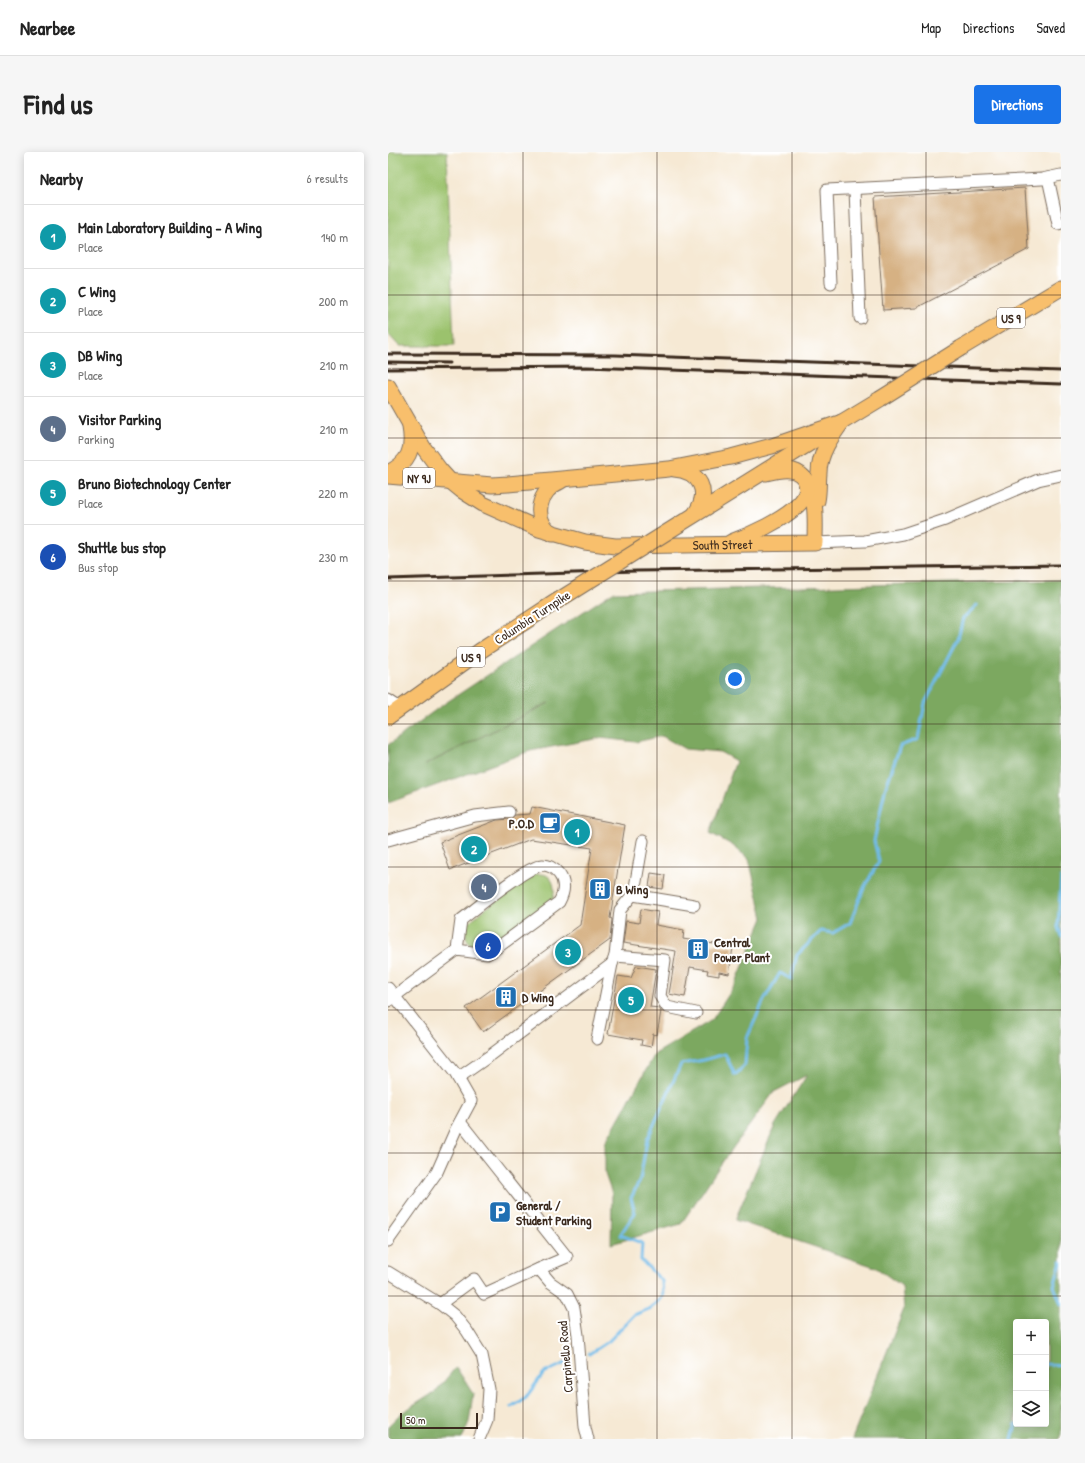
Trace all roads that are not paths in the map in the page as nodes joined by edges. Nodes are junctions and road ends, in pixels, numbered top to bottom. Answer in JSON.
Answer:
{"nodes":[{"id":1,"x":1061,"y":175,"type":"edge"},
{"id":2,"x":1048,"y":178,"type":"junction"},
{"id":3,"x":855,"y":189,"type":"junction"},
{"id":4,"x":1061,"y":223,"type":"edge"},
{"id":5,"x":831,"y":283,"type":"dead end"},
{"id":6,"x":1061,"y":288,"type":"edge"},
{"id":7,"x":860,"y":318,"type":"dead end"},
{"id":8,"x":388,"y":386,"type":"edge"},
{"id":9,"x":408,"y":418,"type":"junction"},
{"id":10,"x":842,"y":422,"type":"junction"},
{"id":11,"x":669,"y":469,"type":"junction"},
{"id":12,"x":388,"y":473,"type":"edge"},
{"id":13,"x":1061,"y":475,"type":"edge"},
{"id":14,"x":388,"y":476,"type":"edge"},
{"id":15,"x":757,"y":476,"type":"junction"},
{"id":16,"x":804,"y":478,"type":"junction"},
{"id":17,"x":566,"y":480,"type":"junction"},
{"id":18,"x":450,"y":481,"type":"junction"},
{"id":19,"x":815,"y":510,"type":"junction"},
{"id":20,"x":695,"y":514,"type":"junction"},
{"id":21,"x":554,"y":535,"type":"junction"},
{"id":22,"x":815,"y":543,"type":"junction"},
{"id":23,"x":720,"y":546,"type":"junction"},
{"id":24,"x":394,"y":704,"type":"edge"},
{"id":25,"x":388,"y":717,"type":"edge"},
{"id":26,"x":509,"y":812,"type":"dead end"},
{"id":27,"x":388,"y":840,"type":"edge"},
{"id":28,"x":643,"y":841,"type":"dead end"},
{"id":29,"x":633,"y":894,"type":"junction"},
{"id":30,"x":694,"y":905,"type":"dead end"},
{"id":31,"x":457,"y":950,"type":"junction"},
{"id":32,"x":614,"y":960,"type":"junction"},
{"id":33,"x":390,"y":995,"type":"edge"},
{"id":34,"x":696,"y":1013,"type":"dead end"},
{"id":35,"x":597,"y":1039,"type":"dead end"},
{"id":36,"x":458,"y":1078,"type":"junction"},
{"id":37,"x":460,"y":1122,"type":"junction"},
{"id":38,"x":388,"y":1241,"type":"edge"},
{"id":39,"x":539,"y":1269,"type":"junction"},
{"id":40,"x":388,"y":1272,"type":"edge"},
{"id":41,"x":440,"y":1304,"type":"junction"},
{"id":42,"x":479,"y":1439,"type":"edge"},
{"id":43,"x":588,"y":1439,"type":"edge"}],
"edges":[{"from":1,"to":2,"type":"street"},
{"from":2,"to":3,"type":"street"},
{"from":2,"to":4,"type":"street"},
{"from":3,"to":5,"type":"street"},
{"from":3,"to":7,"type":"street"},
{"from":6,"to":10,"type":"main road","number":"US 9","bridge":true},
{"from":8,"to":9,"type":"main road","name":"South Street"},
{"from":9,"to":12,"type":"main road"},
{"from":9,"to":18,"type":"main road","name":"South Street"},
{"from":10,"to":11,"type":"main road"},
{"from":10,"to":15,"type":"main road","number":"US 9"},
{"from":10,"to":19,"type":"main road"},
{"from":11,"to":17,"type":"main road"},
{"from":11,"to":20,"type":"main road"},
{"from":13,"to":22,"type":"street","name":"South Street"},
{"from":14,"to":18,"type":"main road","number":"NY 9J"},
{"from":15,"to":16,"type":"main road"},
{"from":15,"to":20,"type":"main road","number":"US 9"},
{"from":16,"to":19,"type":"main road"},
{"from":16,"to":23,"type":"main road"},
{"from":17,"to":18,"type":"main road"},
{"from":17,"to":21,"type":"main road"},
{"from":18,"to":21,"type":"main road","name":"South Street"},
{"from":19,"to":22,"type":"main road"},
{"from":20,"to":24,"type":"main road","name":"Columbia Turnpike","number":"US 9","bridge":true},
{"from":21,"to":23,"type":"main road","name":"South Street"},
{"from":22,"to":23,"type":"main road","name":"South Street"},
{"from":24,"to":25,"type":"main road","name":"Columbia Turnpike","number":"US 9"},
{"from":26,"to":27,"type":"street"},
{"from":28,"to":29,"type":"street"},
{"from":29,"to":30,"type":"street"},
{"from":29,"to":32,"type":"street"},
{"from":31,"to":31,"type":"street"},
{"from":31,"to":33,"type":"street"},
{"from":32,"to":34,"type":"street"},
{"from":32,"to":35,"type":"street"},
{"from":32,"to":36,"type":"street"},
{"from":33,"to":36,"type":"street"},
{"from":36,"to":37,"type":"street"},
{"from":37,"to":38,"type":"street"},
{"from":37,"to":39,"type":"street"},
{"from":39,"to":41,"type":"street"},
{"from":39,"to":43,"type":"street","name":"Carpinello Road"},
{"from":40,"to":41,"type":"street"},
{"from":41,"to":42,"type":"street"}]}
